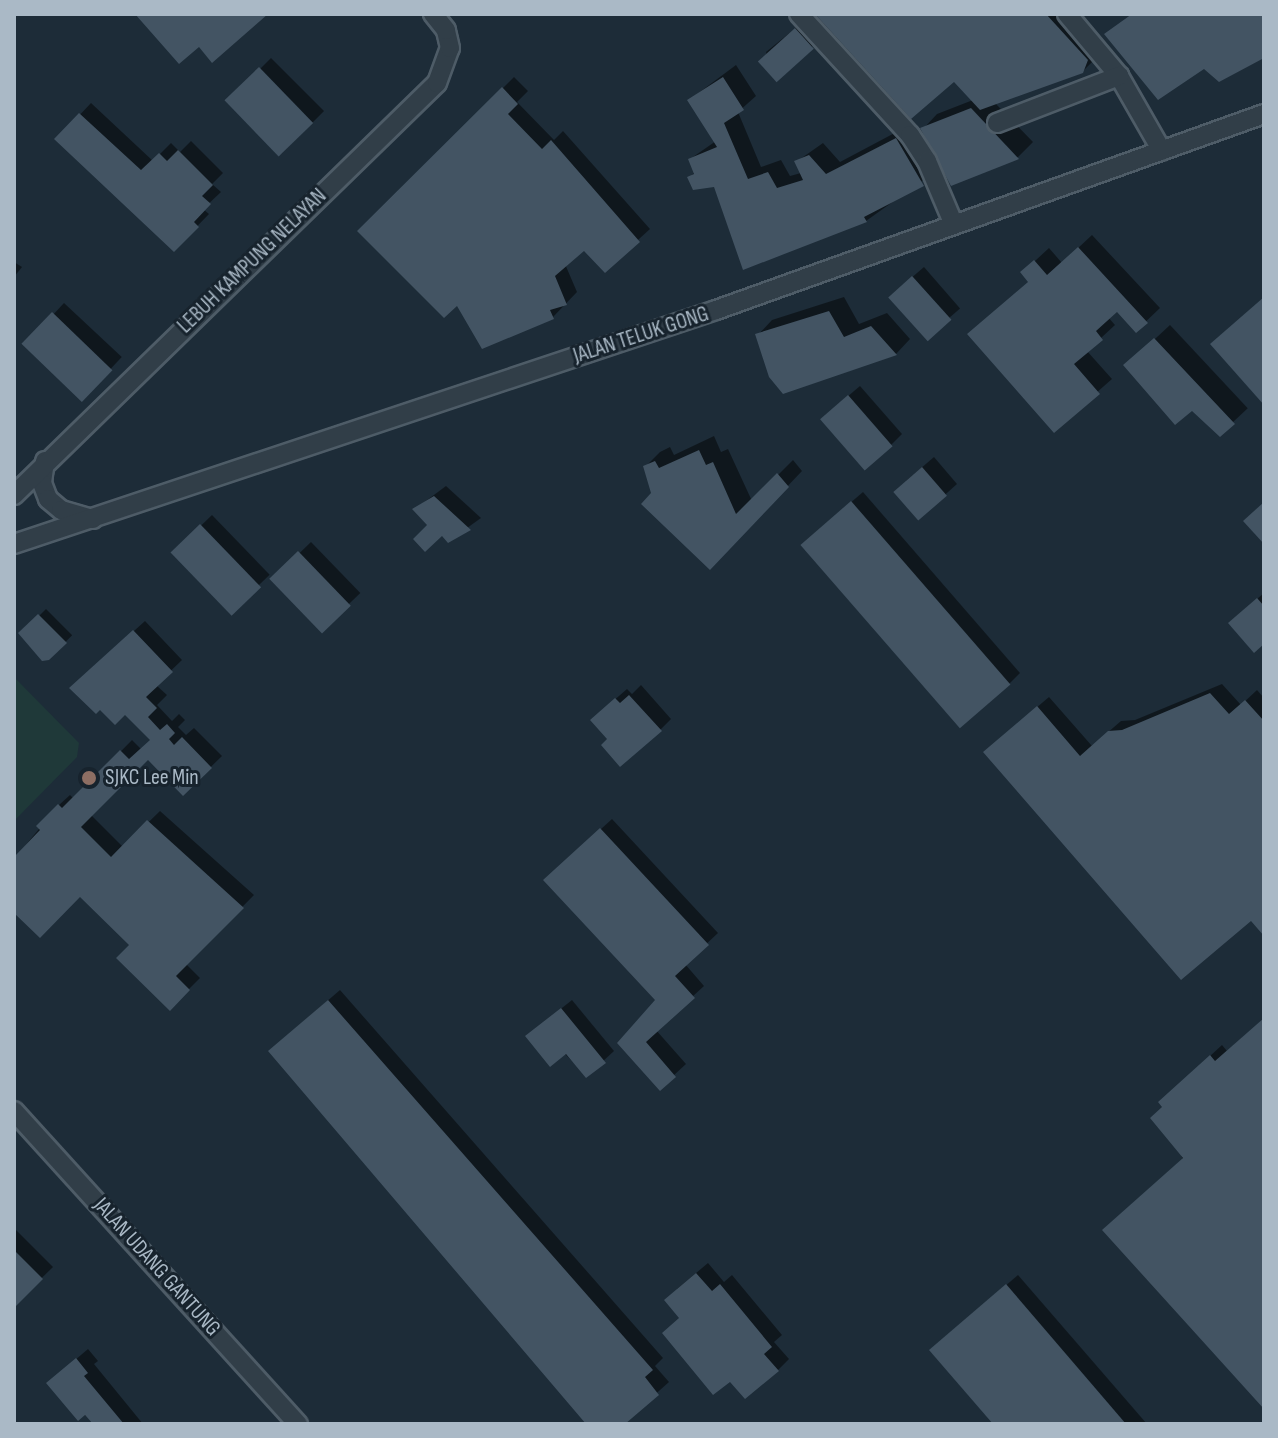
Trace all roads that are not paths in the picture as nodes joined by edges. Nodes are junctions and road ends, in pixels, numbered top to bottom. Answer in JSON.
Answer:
{"nodes":[{"id":1,"x":433,"y":14,"type":"edge"},
{"id":2,"x":799,"y":14,"type":"edge"},
{"id":3,"x":1067,"y":14,"type":"edge"},
{"id":4,"x":1119,"y":76,"type":"junction"},
{"id":5,"x":1264,"y":114,"type":"edge"},
{"id":6,"x":997,"y":123,"type":"dead end"},
{"id":7,"x":1162,"y":151,"type":"junction"},
{"id":8,"x":954,"y":225,"type":"junction"},
{"id":9,"x":45,"y":461,"type":"junction"},
{"id":10,"x":14,"y":495,"type":"edge"},
{"id":11,"x":93,"y":519,"type":"junction"},
{"id":12,"x":14,"y":544,"type":"edge"},
{"id":13,"x":14,"y":1111,"type":"edge"},
{"id":14,"x":298,"y":1424,"type":"edge"}],
"edges":[{"from":1,"to":9,"type":"street","name":"LEBUH KAMPUNG NELAYAN"},
{"from":2,"to":8,"type":"street"},
{"from":3,"to":4,"type":"street"},
{"from":4,"to":6,"type":"street"},
{"from":4,"to":7,"type":"street"},
{"from":5,"to":7,"type":"street","name":"JALAN TELUK GONG"},
{"from":7,"to":8,"type":"street","name":"JALAN TELUK GONG"},
{"from":8,"to":11,"type":"street","name":"JALAN TELUK GONG"},
{"from":9,"to":10,"type":"street","name":"LEBUH KAMPUNG NELAYAN"},
{"from":9,"to":11,"type":"street"},
{"from":11,"to":12,"type":"street","name":"JALAN TELUK GONG"},
{"from":13,"to":14,"type":"street","name":"JALAN UDANG GANTUNG"}]}
